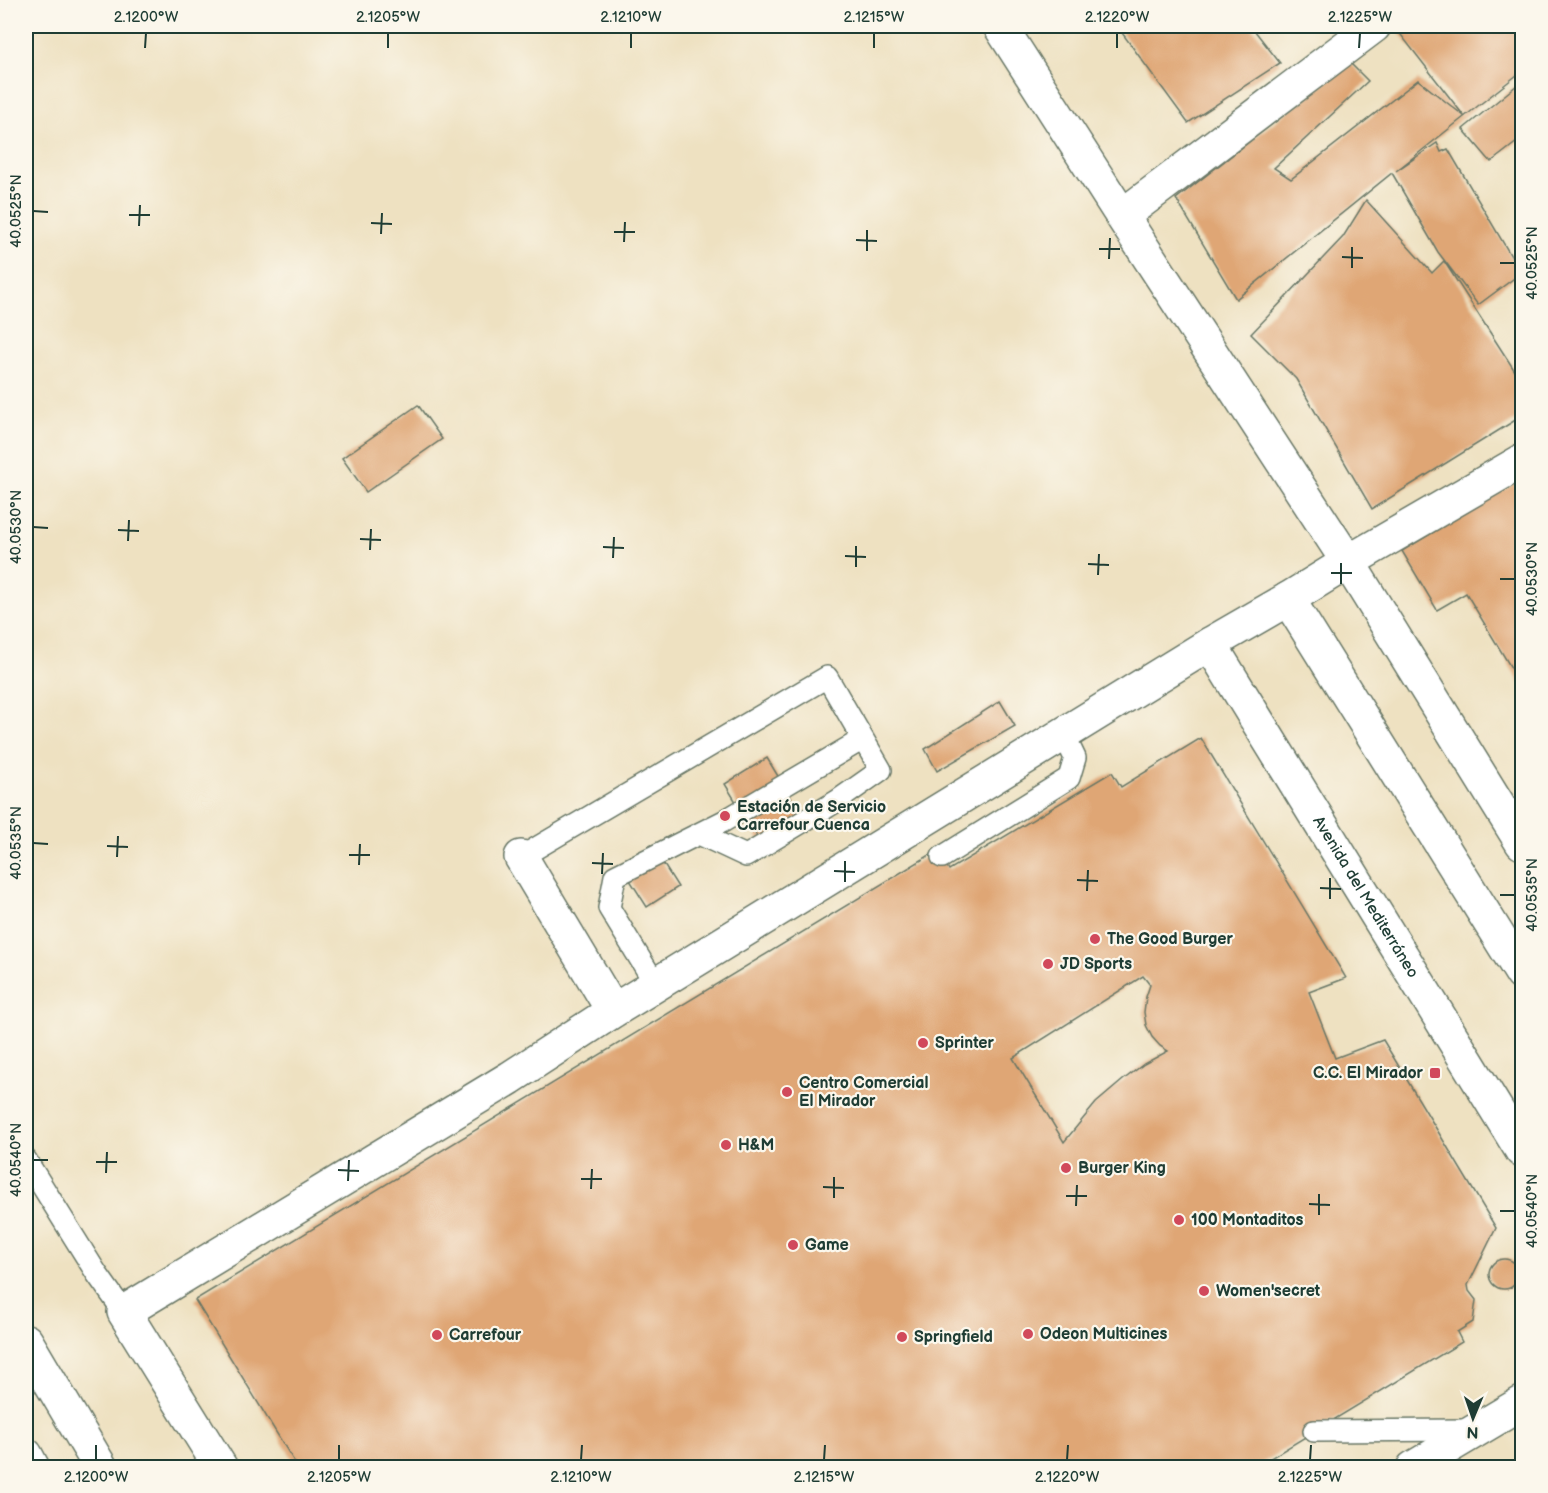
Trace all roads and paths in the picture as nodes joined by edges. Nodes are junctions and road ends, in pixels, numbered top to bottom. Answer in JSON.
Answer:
{"nodes":[{"id":1,"x":1000,"y":26,"type":"edge"},
{"id":2,"x":1374,"y":26,"type":"edge"},
{"id":3,"x":1122,"y":216,"type":"junction"},
{"id":4,"x":1522,"y":461,"type":"edge"},
{"id":5,"x":1348,"y":562,"type":"junction"},
{"id":6,"x":1288,"y":599,"type":"junction"},
{"id":7,"x":1210,"y":644,"type":"junction"},
{"id":8,"x":1063,"y":733,"type":"junction"},
{"id":9,"x":863,"y":739,"type":"junction"},
{"id":10,"x":699,"y":834,"type":"junction"},
{"id":11,"x":1522,"y":843,"type":"edge"},
{"id":12,"x":521,"y":857,"type":"joint"},
{"id":13,"x":942,"y":858,"type":"dead end"},
{"id":14,"x":1522,"y":974,"type":"edge"},
{"id":15,"x":656,"y":985,"type":"junction"},
{"id":16,"x":613,"y":1011,"type":"junction"},
{"id":17,"x":1522,"y":1150,"type":"edge"},
{"id":18,"x":26,"y":1160,"type":"edge"},
{"id":19,"x":124,"y":1312,"type":"junction"},
{"id":20,"x":26,"y":1341,"type":"edge"},
{"id":21,"x":1522,"y":1403,"type":"edge"},
{"id":22,"x":1477,"y":1430,"type":"junction"},
{"id":23,"x":1314,"y":1431,"type":"dead end"},
{"id":24,"x":26,"y":1455,"type":"edge"},
{"id":25,"x":33,"y":1467,"type":"edge"},
{"id":26,"x":101,"y":1467,"type":"edge"},
{"id":27,"x":221,"y":1467,"type":"edge"},
{"id":28,"x":1413,"y":1467,"type":"edge"}],
"edges":[{"from":1,"to":3,"type":"street"},
{"from":2,"to":3,"type":"street"},
{"from":3,"to":5,"type":"street"},
{"from":4,"to":5,"type":"street"},
{"from":5,"to":6,"type":"street"},
{"from":5,"to":11,"type":"street"},
{"from":6,"to":7,"type":"street"},
{"from":6,"to":14,"type":"street"},
{"from":7,"to":8,"type":"street"},
{"from":7,"to":17,"type":"street","name":"Avenida del Mediterráneo"},
{"from":8,"to":13,"type":"lane"},
{"from":8,"to":15,"type":"street"},
{"from":9,"to":10,"type":"lane"},
{"from":9,"to":10,"type":"lane"},
{"from":9,"to":12,"type":"lane"},
{"from":10,"to":15,"type":"lane"},
{"from":12,"to":16,"type":"street"},
{"from":15,"to":16,"type":"street"},
{"from":16,"to":19,"type":"street"},
{"from":18,"to":19,"type":"lane"},
{"from":19,"to":27,"type":"street"},
{"from":20,"to":26,"type":"street"},
{"from":21,"to":22,"type":"street"},
{"from":22,"to":23,"type":"lane"},
{"from":22,"to":28,"type":"street"},
{"from":24,"to":25,"type":"street"}]}
